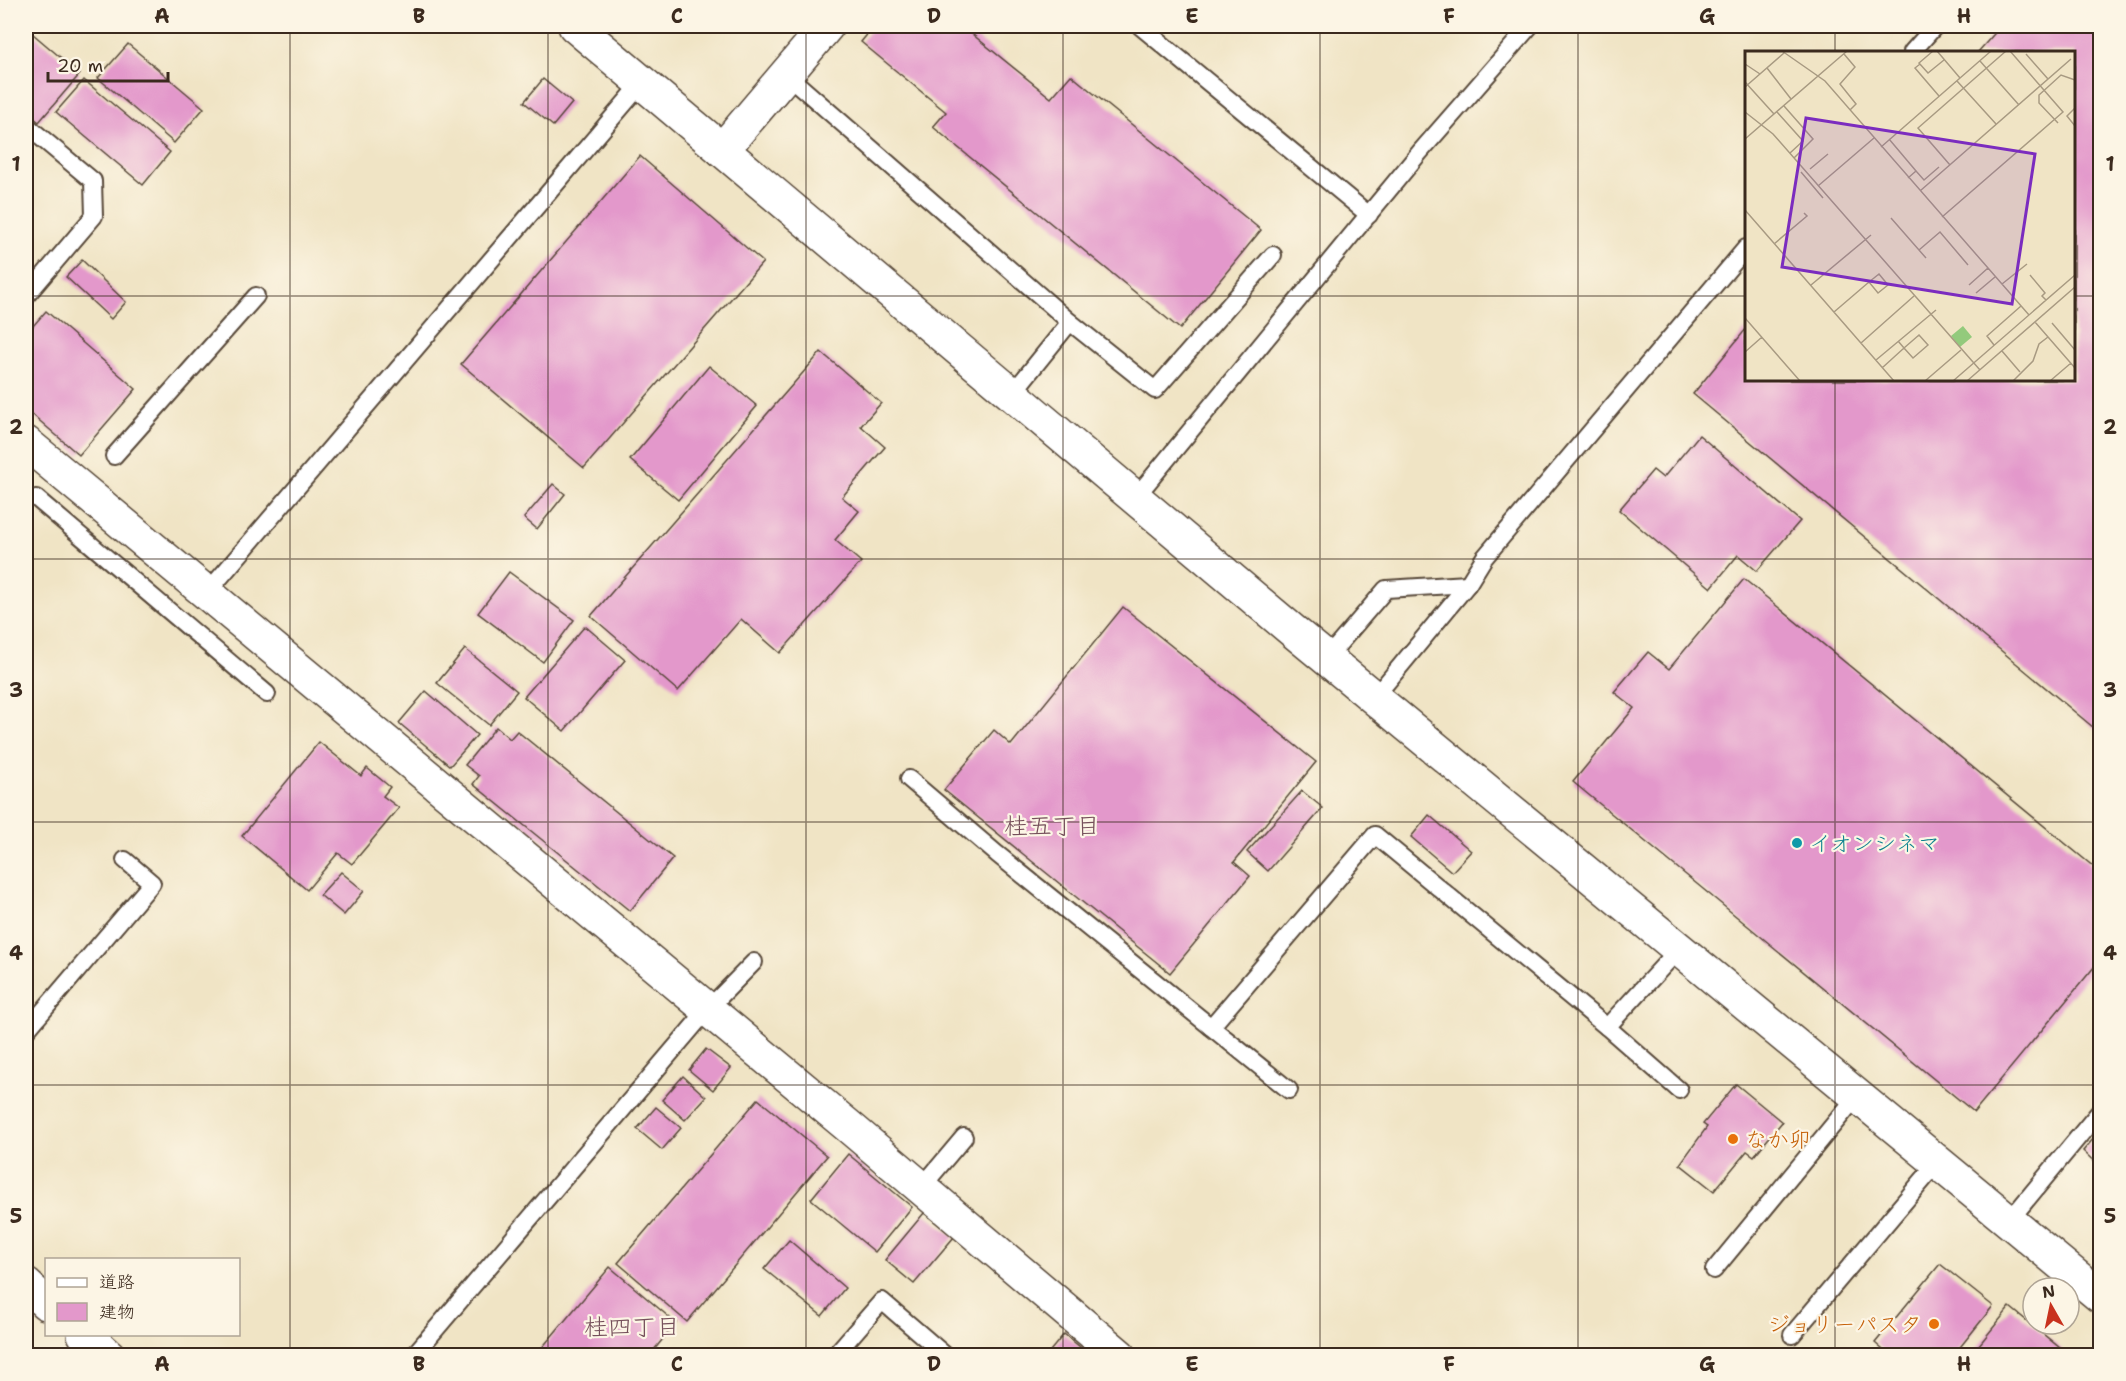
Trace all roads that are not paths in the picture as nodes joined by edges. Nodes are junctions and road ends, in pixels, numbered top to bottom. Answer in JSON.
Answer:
{"nodes":[{"id":1,"x":575,"y":26,"type":"edge"},
{"id":2,"x":825,"y":26,"type":"edge"},
{"id":3,"x":1140,"y":26,"type":"edge"},
{"id":4,"x":1530,"y":26,"type":"edge"},
{"id":5,"x":1935,"y":26,"type":"edge"},
{"id":6,"x":1913,"y":51,"type":"edge"},
{"id":7,"x":786,"y":74,"type":"junction"},
{"id":8,"x":642,"y":83,"type":"junction"},
{"id":9,"x":26,"y":124,"type":"edge"},
{"id":10,"x":722,"y":150,"type":"junction"},
{"id":11,"x":1369,"y":215,"type":"junction"},
{"id":12,"x":1745,"y":249,"type":"edge"},
{"id":13,"x":1273,"y":255,"type":"dead end"},
{"id":14,"x":26,"y":296,"type":"edge"},
{"id":15,"x":256,"y":296,"type":"dead end"},
{"id":16,"x":1070,"y":322,"type":"junction"},
{"id":17,"x":1012,"y":394,"type":"junction"},
{"id":18,"x":26,"y":442,"type":"edge"},
{"id":19,"x":114,"y":456,"type":"dead end"},
{"id":20,"x":36,"y":498,"type":"dead end"},
{"id":21,"x":1135,"y":498,"type":"junction"},
{"id":22,"x":1468,"y":584,"type":"junction"},
{"id":23,"x":206,"y":594,"type":"junction"},
{"id":24,"x":1326,"y":659,"type":"junction"},
{"id":25,"x":267,"y":694,"type":"dead end"},
{"id":26,"x":1374,"y":698,"type":"junction"},
{"id":27,"x":909,"y":779,"type":"dead end"},
{"id":28,"x":125,"y":860,"type":"dead end"},
{"id":29,"x":1679,"y":949,"type":"junction"},
{"id":30,"x":754,"y":962,"type":"dead end"},
{"id":31,"x":707,"y":1010,"type":"junction"},
{"id":32,"x":1211,"y":1027,"type":"junction"},
{"id":33,"x":1607,"y":1027,"type":"junction"},
{"id":34,"x":26,"y":1031,"type":"edge"},
{"id":35,"x":1289,"y":1090,"type":"dead end"},
{"id":36,"x":1679,"y":1090,"type":"dead end"},
{"id":37,"x":1857,"y":1096,"type":"junction"},
{"id":38,"x":2100,"y":1112,"type":"edge"},
{"id":39,"x":964,"y":1137,"type":"dead end"},
{"id":40,"x":1938,"y":1162,"type":"junction"},
{"id":41,"x":921,"y":1188,"type":"junction"},
{"id":42,"x":2009,"y":1221,"type":"junction"},
{"id":43,"x":1714,"y":1270,"type":"dead end"},
{"id":44,"x":26,"y":1285,"type":"edge"},
{"id":45,"x":2100,"y":1296,"type":"edge"},
{"id":46,"x":45,"y":1302,"type":"edge"},
{"id":47,"x":1792,"y":1335,"type":"dead end"},
{"id":48,"x":85,"y":1336,"type":"edge"},
{"id":49,"x":109,"y":1356,"type":"edge"},
{"id":50,"x":413,"y":1356,"type":"edge"},
{"id":51,"x":834,"y":1356,"type":"edge"},
{"id":52,"x":946,"y":1356,"type":"edge"},
{"id":53,"x":1120,"y":1356,"type":"edge"}],
"edges":[{"from":1,"to":8,"type":"street"},
{"from":2,"to":7,"type":"street"},
{"from":3,"to":11,"type":"lane"},
{"from":4,"to":11,"type":"lane"},
{"from":5,"to":6,"type":"lane"},
{"from":7,"to":10,"type":"street"},
{"from":7,"to":16,"type":"lane"},
{"from":8,"to":10,"type":"street"},
{"from":8,"to":23,"type":"lane"},
{"from":9,"to":14,"type":"lane"},
{"from":10,"to":17,"type":"street"},
{"from":11,"to":21,"type":"lane"},
{"from":12,"to":22,"type":"lane"},
{"from":13,"to":16,"type":"lane"},
{"from":15,"to":19,"type":"lane"},
{"from":16,"to":17,"type":"lane"},
{"from":17,"to":21,"type":"street"},
{"from":18,"to":23,"type":"street"},
{"from":20,"to":25,"type":"lane"},
{"from":21,"to":24,"type":"street"},
{"from":22,"to":24,"type":"lane"},
{"from":22,"to":26,"type":"lane"},
{"from":23,"to":31,"type":"street"},
{"from":24,"to":26,"type":"street"},
{"from":26,"to":29,"type":"street"},
{"from":27,"to":32,"type":"lane"},
{"from":28,"to":34,"type":"lane"},
{"from":29,"to":33,"type":"lane"},
{"from":29,"to":37,"type":"street"},
{"from":30,"to":31,"type":"lane"},
{"from":31,"to":41,"type":"street"},
{"from":31,"to":50,"type":"lane"},
{"from":32,"to":33,"type":"lane"},
{"from":32,"to":35,"type":"lane"},
{"from":33,"to":36,"type":"lane"},
{"from":37,"to":40,"type":"street"},
{"from":37,"to":43,"type":"lane"},
{"from":38,"to":42,"type":"lane"},
{"from":39,"to":41,"type":"lane"},
{"from":40,"to":42,"type":"street"},
{"from":40,"to":47,"type":"lane"},
{"from":41,"to":53,"type":"street"},
{"from":42,"to":45,"type":"street"},
{"from":44,"to":46,"type":"street"},
{"from":48,"to":49,"type":"street"},
{"from":51,"to":52,"type":"lane"}]}
